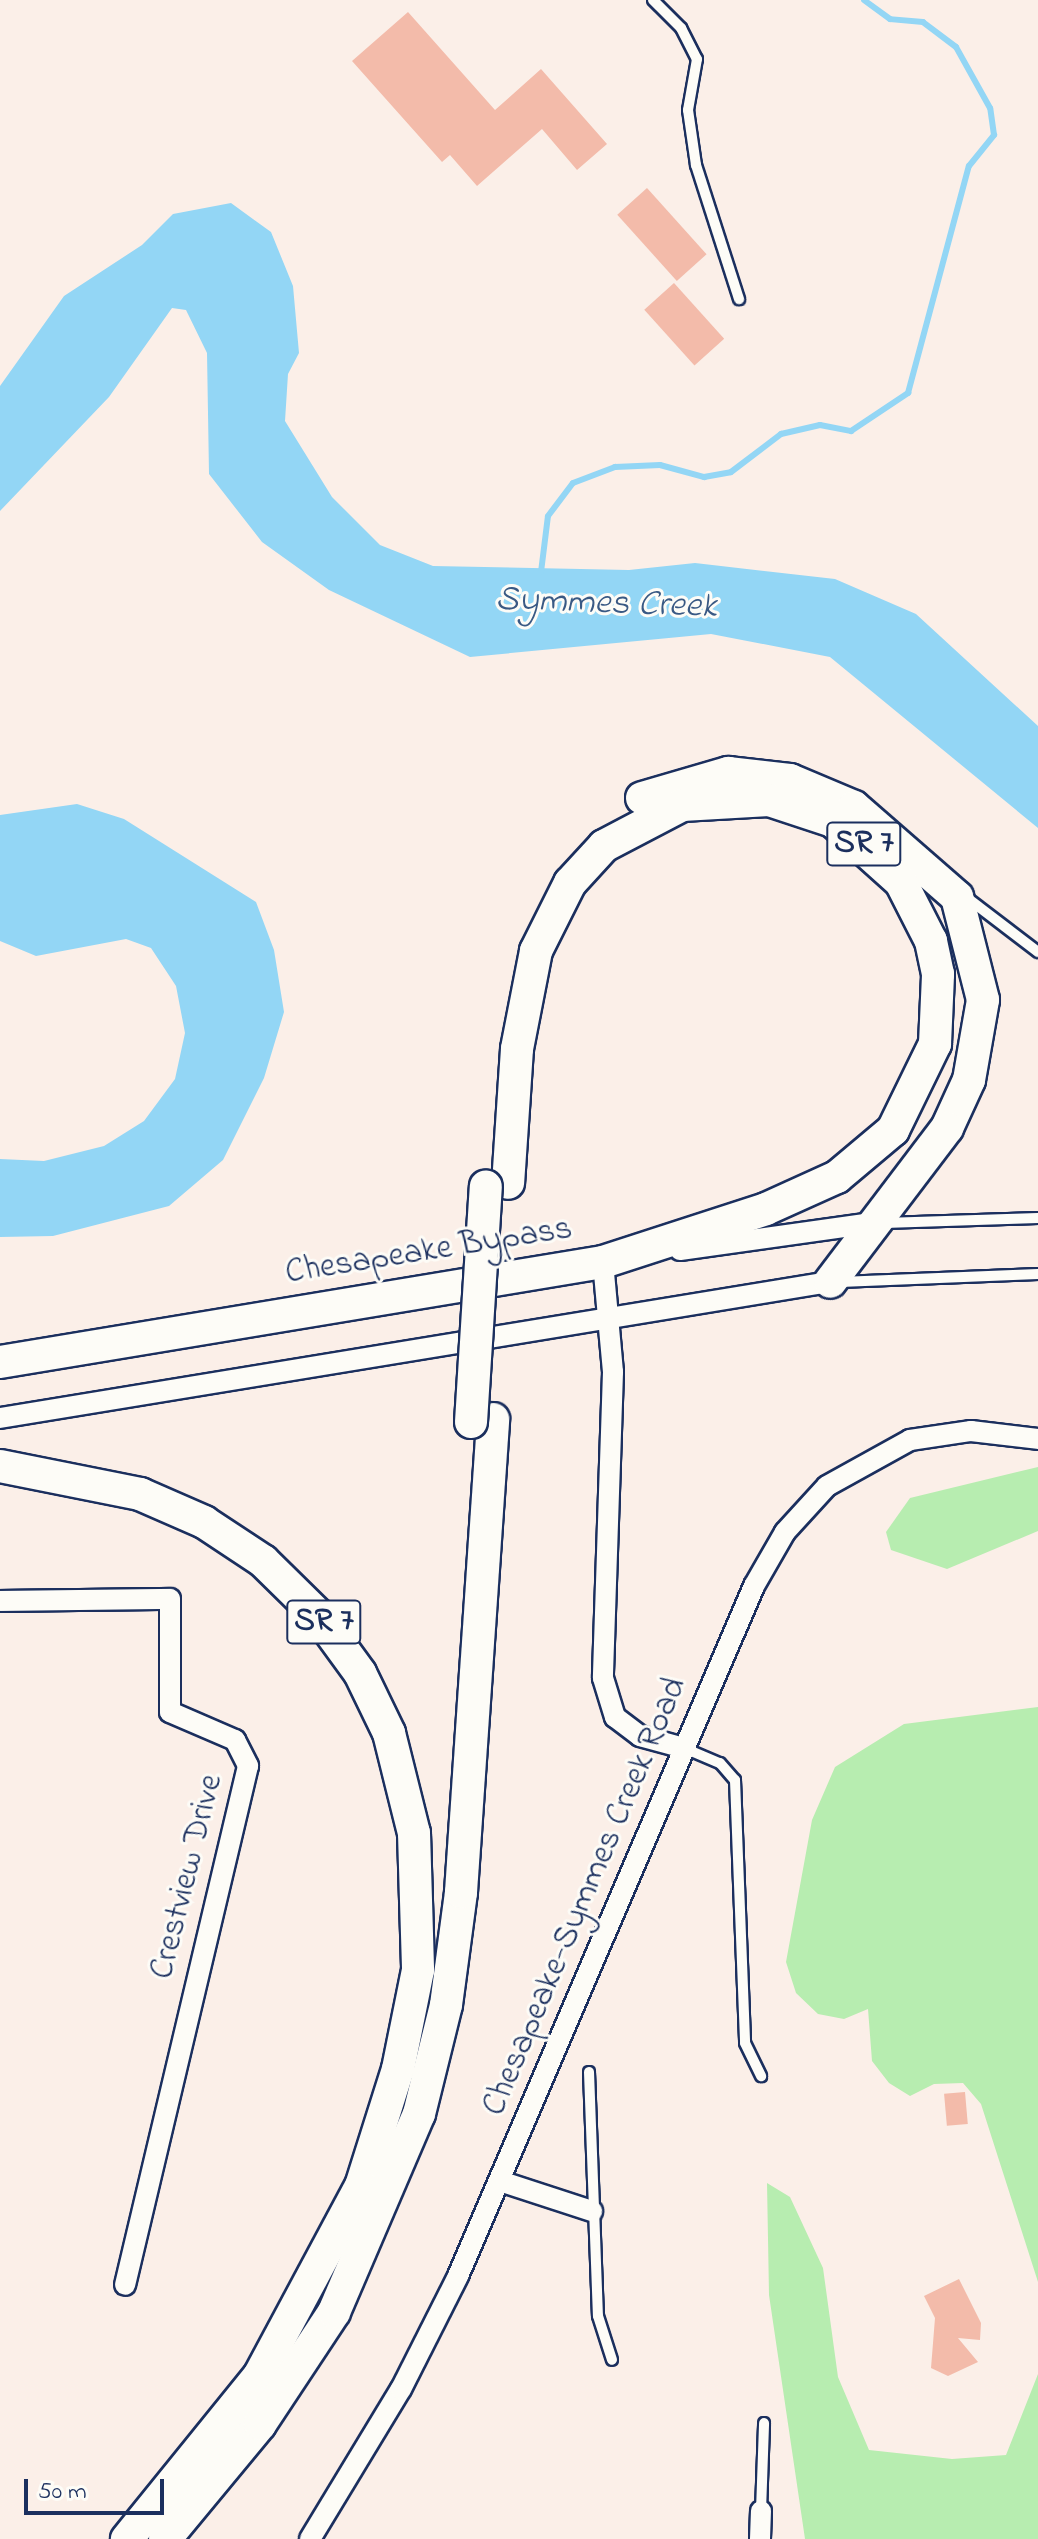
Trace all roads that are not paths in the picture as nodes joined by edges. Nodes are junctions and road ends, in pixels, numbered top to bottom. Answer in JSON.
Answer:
{"nodes":[{"id":1,"x":653,"y":0,"type":"edge"},
{"id":2,"x":739,"y":299,"type":"dead end"},
{"id":3,"x":953,"y":888,"type":"junction"},
{"id":4,"x":1038,"y":952,"type":"edge"},
{"id":5,"x":497,"y":1184,"type":"junction"},
{"id":6,"x":1038,"y":1218,"type":"edge"},
{"id":7,"x":872,"y":1223,"type":"junction"},
{"id":8,"x":603,"y":1262,"type":"junction"},
{"id":9,"x":1038,"y":1274,"type":"edge"},
{"id":10,"x":830,"y":1282,"type":"junction"},
{"id":11,"x":610,"y":1315,"type":"junction"},
{"id":12,"x":0,"y":1362,"type":"edge"},
{"id":13,"x":0,"y":1418,"type":"edge"},
{"id":14,"x":482,"y":1420,"type":"junction"},
{"id":15,"x":1038,"y":1439,"type":"edge"},
{"id":16,"x":0,"y":1466,"type":"edge"},
{"id":17,"x":0,"y":1601,"type":"edge"},
{"id":18,"x":684,"y":1748,"type":"junction"},
{"id":19,"x":418,"y":1970,"type":"junction"},
{"id":20,"x":589,"y":2072,"type":"dead end"},
{"id":21,"x":761,"y":2076,"type":"dead end"},
{"id":22,"x":500,"y":2181,"type":"junction"},
{"id":23,"x":592,"y":2211,"type":"junction"},
{"id":24,"x":125,"y":2285,"type":"dead end"},
{"id":25,"x":612,"y":2360,"type":"dead end"},
{"id":26,"x":764,"y":2423,"type":"dead end"},
{"id":27,"x":761,"y":2511,"type":"joint"},
{"id":28,"x":318,"y":2537,"type":"edge"},
{"id":29,"x":127,"y":2539,"type":"edge"},
{"id":30,"x":165,"y":2539,"type":"edge"},
{"id":31,"x":760,"y":2539,"type":"edge"}],
"edges":[{"from":1,"to":2,"type":"lane"},
{"from":3,"to":4,"type":"lane"},
{"from":3,"to":5,"type":"main road"},
{"from":3,"to":7,"type":"main road"},
{"from":5,"to":8,"type":"main road","number":"SR 7"},
{"from":5,"to":14,"type":"main road","number":"SR 7"},
{"from":6,"to":7,"type":"lane"},
{"from":7,"to":8,"type":"street","name":"Chesapeake Bypass"},
{"from":7,"to":10,"type":"main road"},
{"from":8,"to":11,"type":"street"},
{"from":8,"to":12,"type":"main road","name":"Chesapeake Bypass","number":"SR 7"},
{"from":9,"to":10,"type":"lane"},
{"from":10,"to":11,"type":"street"},
{"from":11,"to":13,"type":"street"},
{"from":11,"to":18,"type":"street"},
{"from":14,"to":19,"type":"main road"},
{"from":14,"to":30,"type":"main road","number":"SR 7"},
{"from":15,"to":18,"type":"street","name":"Chesapeake-Symmes Creek Road"},
{"from":16,"to":19,"type":"main road","number":"SR 7"},
{"from":17,"to":24,"type":"street","name":"Crestview Drive"},
{"from":18,"to":21,"type":"lane"},
{"from":18,"to":22,"type":"street","name":"Chesapeake-Symmes Creek Road"},
{"from":19,"to":29,"type":"main road","number":"SR 7"},
{"from":20,"to":23,"type":"lane"},
{"from":22,"to":23,"type":"street"},
{"from":22,"to":28,"type":"street","name":"Chesapeake-Symmes Creek Road"},
{"from":23,"to":25,"type":"lane"},
{"from":26,"to":27,"type":"lane"},
{"from":27,"to":31,"type":"street"}]}
